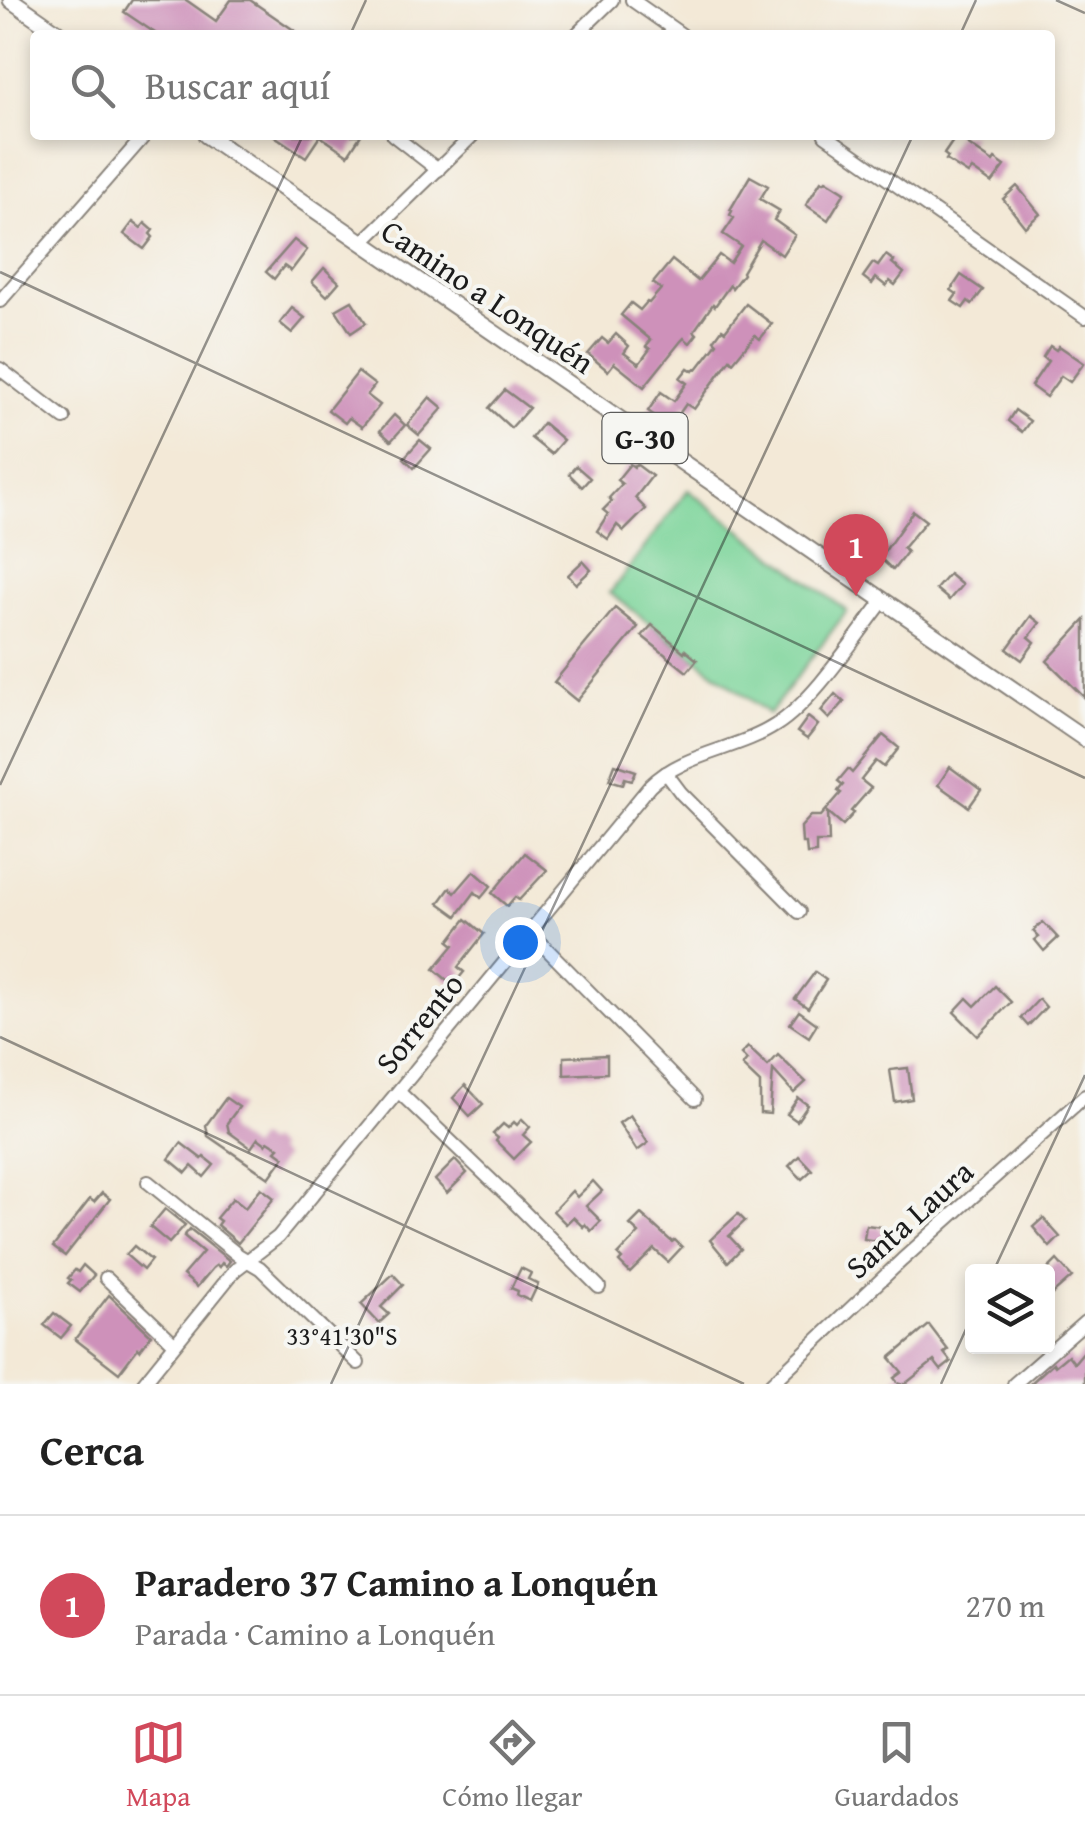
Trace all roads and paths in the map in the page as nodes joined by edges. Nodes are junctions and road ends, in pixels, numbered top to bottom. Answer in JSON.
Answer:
{"nodes":[{"id":1,"x":11,"y":0,"type":"edge"},
{"id":2,"x":612,"y":0,"type":"edge"},
{"id":3,"x":632,"y":0,"type":"edge"},
{"id":4,"x":55,"y":30,"type":"edge"},
{"id":5,"x":581,"y":30,"type":"edge"},
{"id":6,"x":675,"y":30,"type":"edge"},
{"id":7,"x":140,"y":140,"type":"edge"},
{"id":8,"x":213,"y":140,"type":"edge"},
{"id":9,"x":399,"y":140,"type":"edge"},
{"id":10,"x":468,"y":140,"type":"edge"},
{"id":11,"x":832,"y":140,"type":"edge"},
{"id":12,"x":438,"y":170,"type":"junction"},
{"id":13,"x":362,"y":243,"type":"junction"},
{"id":14,"x":0,"y":301,"type":"edge"},
{"id":15,"x":1085,"y":317,"type":"edge"},
{"id":16,"x":0,"y":369,"type":"edge"},
{"id":17,"x":64,"y":418,"type":"dead end"},
{"id":18,"x":883,"y":601,"type":"junction"},
{"id":19,"x":1085,"y":739,"type":"edge"},
{"id":20,"x":666,"y":773,"type":"junction"},
{"id":21,"x":799,"y":912,"type":"dead end"},
{"id":22,"x":530,"y":932,"type":"junction"},
{"id":23,"x":398,"y":1092,"type":"junction"},
{"id":24,"x":1085,"y":1096,"type":"edge"},
{"id":25,"x":695,"y":1099,"type":"dead end"},
{"id":26,"x":148,"y":1182,"type":"dead end"},
{"id":27,"x":249,"y":1260,"type":"junction"},
{"id":28,"x":106,"y":1278,"type":"dead end"},
{"id":29,"x":599,"y":1287,"type":"dead end"},
{"id":30,"x":1085,"y":1322,"type":"edge"},
{"id":31,"x":176,"y":1344,"type":"junction"},
{"id":32,"x":358,"y":1364,"type":"dead end"},
{"id":33,"x":143,"y":1384,"type":"edge"},
{"id":34,"x":771,"y":1384,"type":"edge"},
{"id":35,"x":1014,"y":1384,"type":"edge"}],
"edges":[{"from":1,"to":4,"type":"main road"},
{"from":2,"to":5,"type":"street"},
{"from":3,"to":6,"type":"street"},
{"from":7,"to":14,"type":"street"},
{"from":8,"to":13,"type":"main road","name":"Camino a Lonquén","number":"G-30"},
{"from":9,"to":12,"type":"street"},
{"from":10,"to":12,"type":"street"},
{"from":11,"to":15,"type":"street"},
{"from":12,"to":13,"type":"street"},
{"from":13,"to":18,"type":"main road","name":"Camino a Lonquén","number":"G-30"},
{"from":16,"to":17,"type":"street"},
{"from":18,"to":19,"type":"main road","name":"Camino a Lonquén","number":"G-30"},
{"from":18,"to":20,"type":"street","name":"Sorrento"},
{"from":20,"to":21,"type":"street"},
{"from":20,"to":22,"type":"street","name":"Sorrento"},
{"from":22,"to":23,"type":"street","name":"Sorrento"},
{"from":22,"to":25,"type":"street"},
{"from":23,"to":27,"type":"street","name":"Sorrento"},
{"from":23,"to":29,"type":"street"},
{"from":24,"to":34,"type":"street","name":"Santa Laura"},
{"from":26,"to":27,"type":"street"},
{"from":27,"to":31,"type":"street","name":"Sorrento"},
{"from":27,"to":32,"type":"street"},
{"from":28,"to":31,"type":"street"},
{"from":30,"to":35,"type":"street"},
{"from":31,"to":33,"type":"street","name":"Sorrento"}]}
